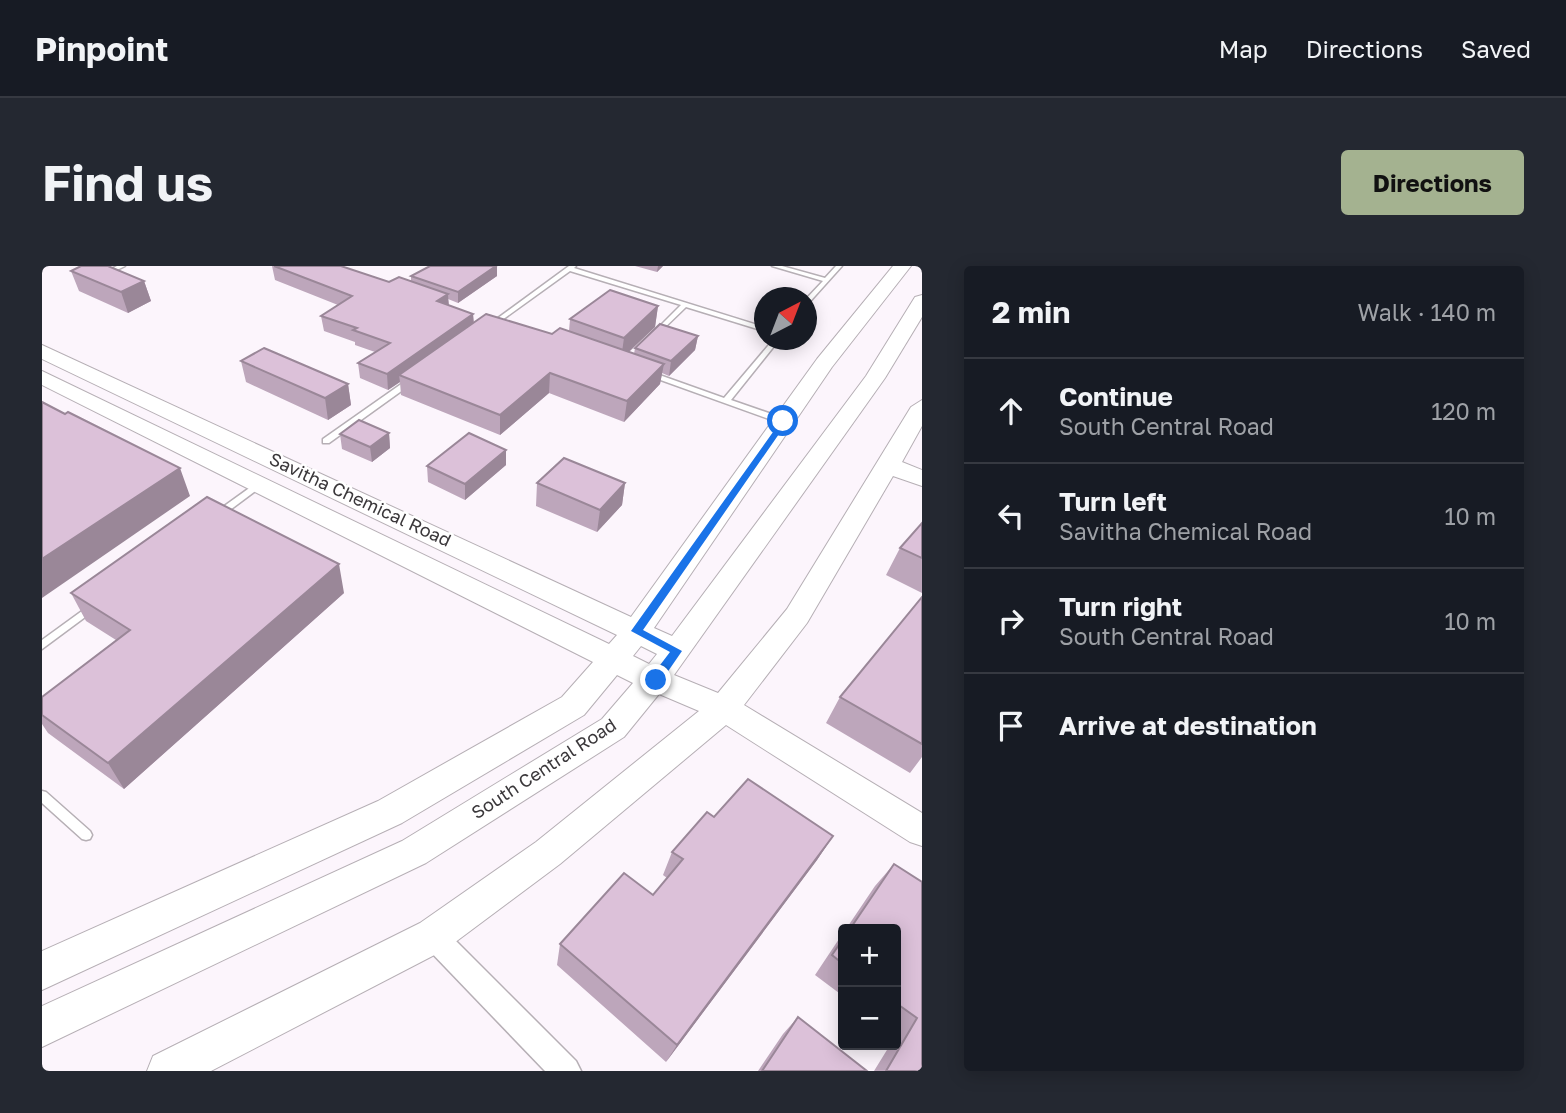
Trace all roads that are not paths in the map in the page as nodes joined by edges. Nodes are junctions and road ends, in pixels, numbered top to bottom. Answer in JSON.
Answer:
{"nodes":[{"id":1,"x":121,"y":266,"type":"edge"},
{"id":2,"x":775,"y":266,"type":"edge"},
{"id":3,"x":839,"y":266,"type":"edge"},
{"id":4,"x":902,"y":266,"type":"edge"},
{"id":5,"x":571,"y":268,"type":"edge"},
{"id":6,"x":101,"y":276,"type":"edge"},
{"id":7,"x":827,"y":280,"type":"junction"},
{"id":8,"x":817,"y":292,"type":"edge"},
{"id":9,"x":922,"y":301,"type":"edge"},
{"id":10,"x":685,"y":305,"type":"junction"},
{"id":11,"x":481,"y":318,"type":"edge"},
{"id":12,"x":494,"y":323,"type":"junction"},
{"id":13,"x":754,"y":326,"type":"edge"},
{"id":14,"x":507,"y":327,"type":"edge"},
{"id":15,"x":483,"y":331,"type":"edge"},
{"id":16,"x":650,"y":339,"type":"edge"},
{"id":17,"x":768,"y":350,"type":"edge"},
{"id":18,"x":42,"y":351,"type":"edge"},
{"id":19,"x":636,"y":370,"type":"edge"},
{"id":20,"x":416,"y":378,"type":"edge"},
{"id":21,"x":45,"y":381,"type":"edge"},
{"id":22,"x":726,"y":401,"type":"junction"},
{"id":23,"x":922,"y":407,"type":"edge"},
{"id":24,"x":783,"y":421,"type":"junction"},
{"id":25,"x":326,"y":440,"type":"dead end"},
{"id":26,"x":888,"y":465,"type":"junction"},
{"id":27,"x":922,"y":479,"type":"edge"},
{"id":28,"x":259,"y":484,"type":"junction"},
{"id":29,"x":205,"y":524,"type":"edge"},
{"id":30,"x":107,"y":597,"type":"edge"},
{"id":31,"x":636,"y":631,"type":"junction"},
{"id":32,"x":42,"y":645,"type":"edge"},
{"id":33,"x":677,"y":651,"type":"junction"},
{"id":34,"x":614,"y":659,"type":"junction"},
{"id":35,"x":656,"y":680,"type":"junction"},
{"id":36,"x":724,"y":708,"type":"junction"},
{"id":37,"x":42,"y":796,"type":"edge"},
{"id":38,"x":922,"y":831,"type":"edge"},
{"id":39,"x":86,"y":835,"type":"dead end"},
{"id":40,"x":433,"y":936,"type":"junction"},
{"id":41,"x":42,"y":971,"type":"edge"},
{"id":42,"x":42,"y":1027,"type":"edge"},
{"id":43,"x":168,"y":1071,"type":"edge"},
{"id":44,"x":566,"y":1071,"type":"edge"}],
"edges":[{"from":1,"to":6,"type":"lane"},
{"from":2,"to":7,"type":"lane"},
{"from":3,"to":7,"type":"lane"},
{"from":4,"to":24,"type":"main road"},
{"from":5,"to":10,"type":"lane"},
{"from":5,"to":12,"type":"lane"},
{"from":7,"to":8,"type":"lane"},
{"from":9,"to":33,"type":"main road","name":"South Central Road"},
{"from":10,"to":13,"type":"lane"},
{"from":10,"to":16,"type":"lane"},
{"from":11,"to":12,"type":"lane"},
{"from":12,"to":14,"type":"lane"},
{"from":12,"to":15,"type":"lane"},
{"from":17,"to":22,"type":"lane"},
{"from":18,"to":31,"type":"main road","name":"Savitha Chemical Road"},
{"from":19,"to":22,"type":"lane"},
{"from":20,"to":25,"type":"lane"},
{"from":21,"to":28,"type":"main road","name":"Savitha Chemical Road"},
{"from":22,"to":24,"type":"lane"},
{"from":23,"to":26,"type":"main road"},
{"from":24,"to":31,"type":"main road"},
{"from":26,"to":27,"type":"main road"},
{"from":26,"to":36,"type":"main road"},
{"from":28,"to":29,"type":"lane"},
{"from":28,"to":34,"type":"main road","name":"Savitha Chemical Road"},
{"from":30,"to":32,"type":"lane"},
{"from":31,"to":33,"type":"main road","name":"Savitha Chemical Road"},
{"from":31,"to":34,"type":"main road"},
{"from":33,"to":35,"type":"main road","name":"South Central Road"},
{"from":34,"to":35,"type":"main road","name":"Savitha Chemical Road"},
{"from":34,"to":41,"type":"main road"},
{"from":35,"to":36,"type":"main road","name":"Savitha Chemical Road"},
{"from":35,"to":42,"type":"main road","name":"South Central Road"},
{"from":36,"to":38,"type":"main road","name":"Savitha Chemical Road"},
{"from":36,"to":40,"type":"main road"},
{"from":37,"to":39,"type":"lane"},
{"from":40,"to":43,"type":"main road"},
{"from":40,"to":44,"type":"street"}]}
